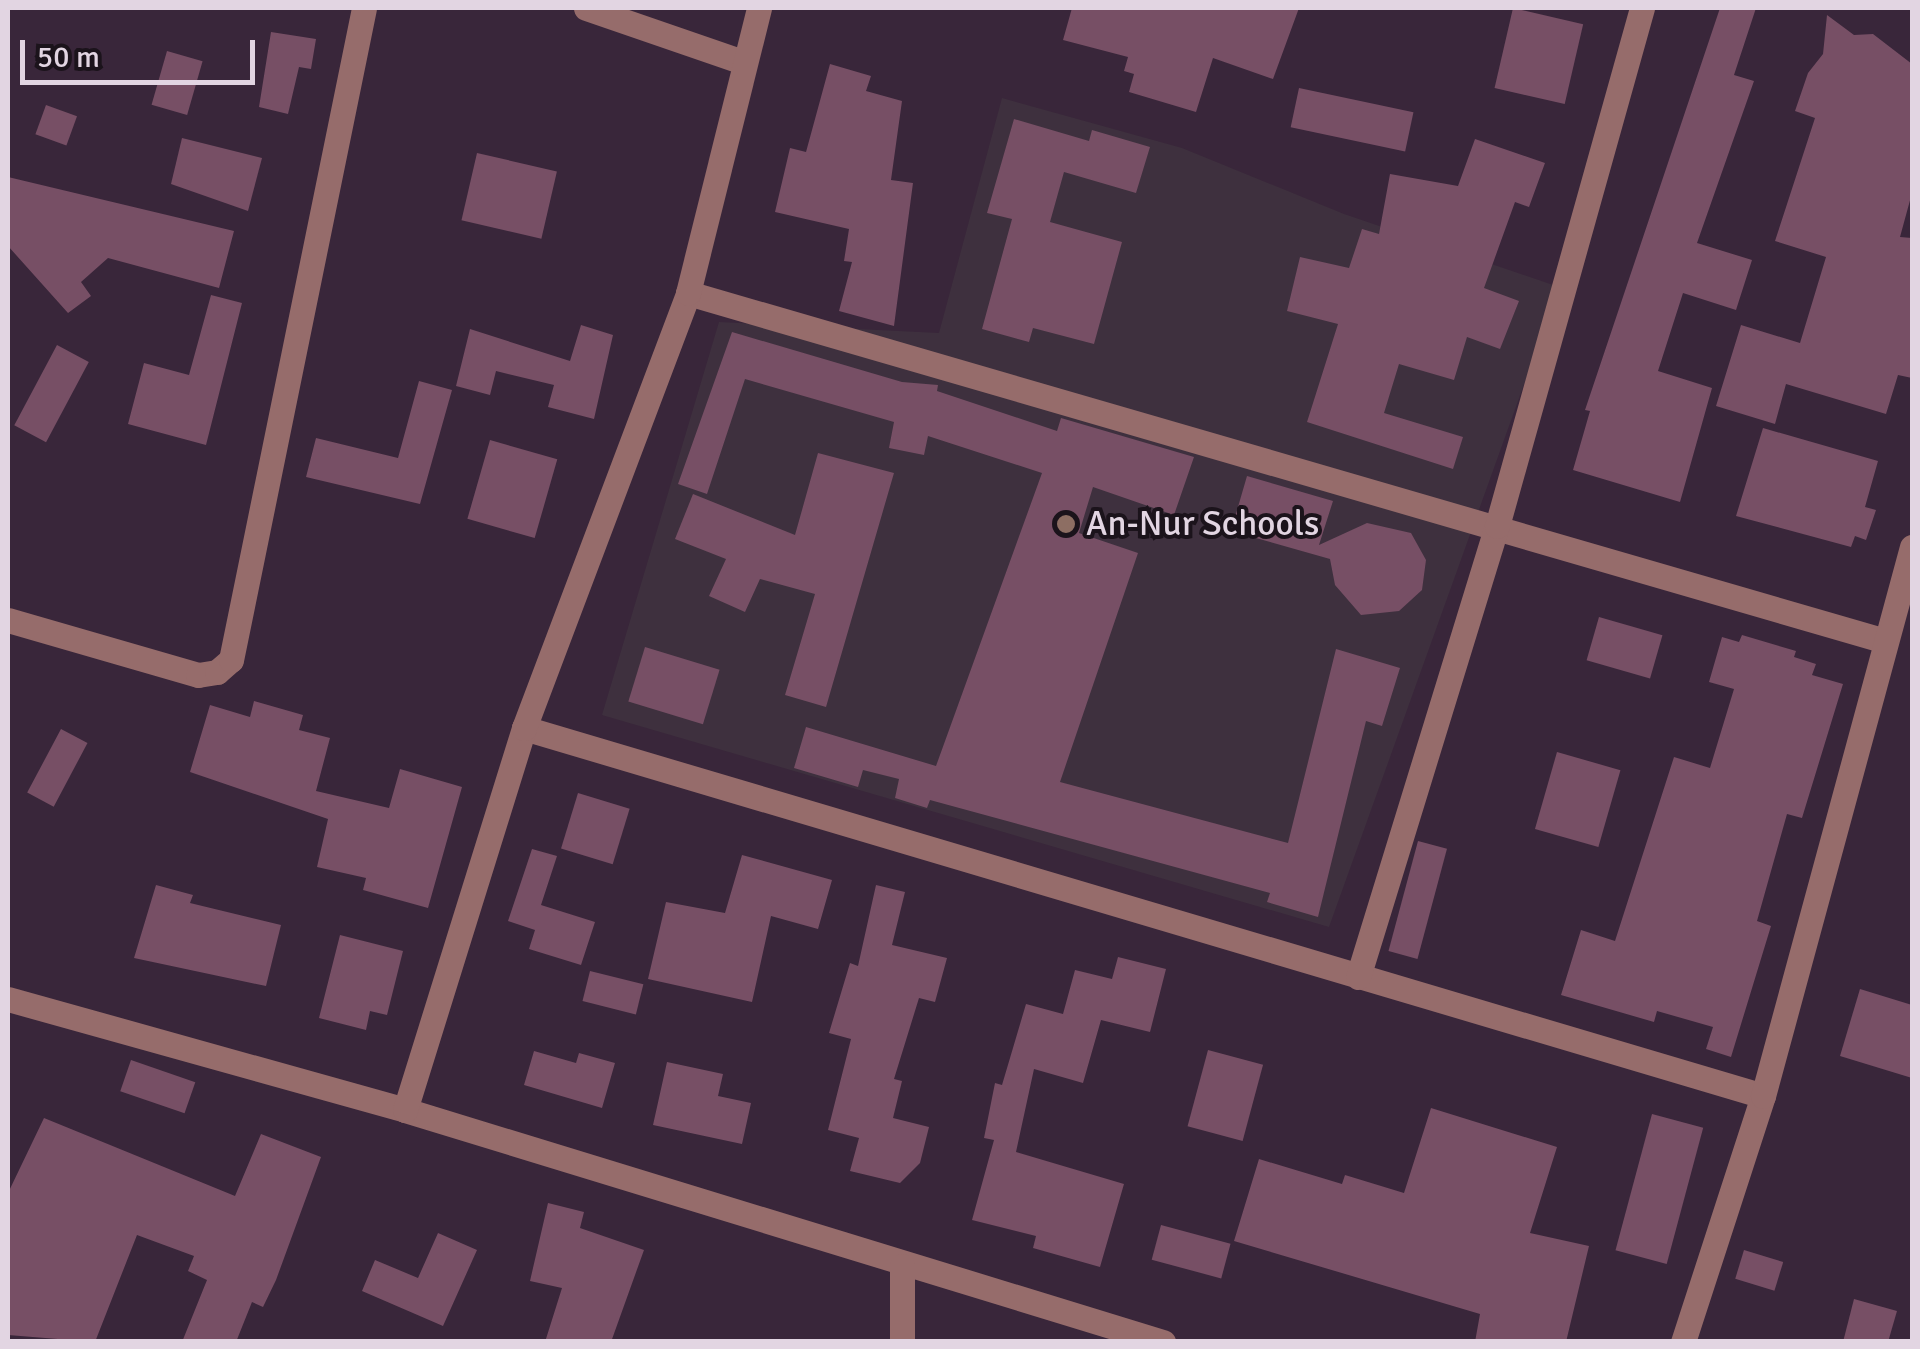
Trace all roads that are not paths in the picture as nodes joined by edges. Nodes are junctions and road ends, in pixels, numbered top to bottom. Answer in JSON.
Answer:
{"nodes":[{"id":1,"x":364,"y":8,"type":"edge"},
{"id":2,"x":586,"y":8,"type":"edge"},
{"id":3,"x":760,"y":8,"type":"edge"},
{"id":4,"x":1642,"y":8,"type":"edge"},
{"id":5,"x":744,"y":62,"type":"junction"},
{"id":6,"x":688,"y":293,"type":"junction"},
{"id":7,"x":1497,"y":526,"type":"junction"},
{"id":8,"x":1912,"y":547,"type":"edge"},
{"id":9,"x":8,"y":620,"type":"edge"},
{"id":10,"x":1885,"y":641,"type":"junction"},
{"id":11,"x":524,"y":728,"type":"junction"},
{"id":12,"x":1358,"y":977,"type":"junction"},
{"id":13,"x":8,"y":999,"type":"edge"},
{"id":14,"x":1763,"y":1096,"type":"junction"},
{"id":15,"x":405,"y":1110,"type":"junction"},
{"id":16,"x":902,"y":1266,"type":"junction"},
{"id":17,"x":902,"y":1342,"type":"edge"},
{"id":18,"x":1163,"y":1342,"type":"edge"},
{"id":19,"x":1683,"y":1342,"type":"edge"}],
"edges":[{"from":1,"to":9,"type":"street"},
{"from":2,"to":5,"type":"street"},
{"from":3,"to":5,"type":"street"},
{"from":4,"to":7,"type":"street"},
{"from":5,"to":6,"type":"street"},
{"from":6,"to":7,"type":"street"},
{"from":6,"to":11,"type":"street"},
{"from":7,"to":10,"type":"street"},
{"from":7,"to":12,"type":"street"},
{"from":8,"to":10,"type":"street"},
{"from":10,"to":14,"type":"street"},
{"from":11,"to":12,"type":"street"},
{"from":11,"to":15,"type":"street"},
{"from":12,"to":14,"type":"street"},
{"from":13,"to":15,"type":"street"},
{"from":14,"to":19,"type":"street"},
{"from":15,"to":16,"type":"street"},
{"from":16,"to":17,"type":"street"},
{"from":16,"to":18,"type":"street"}]}
